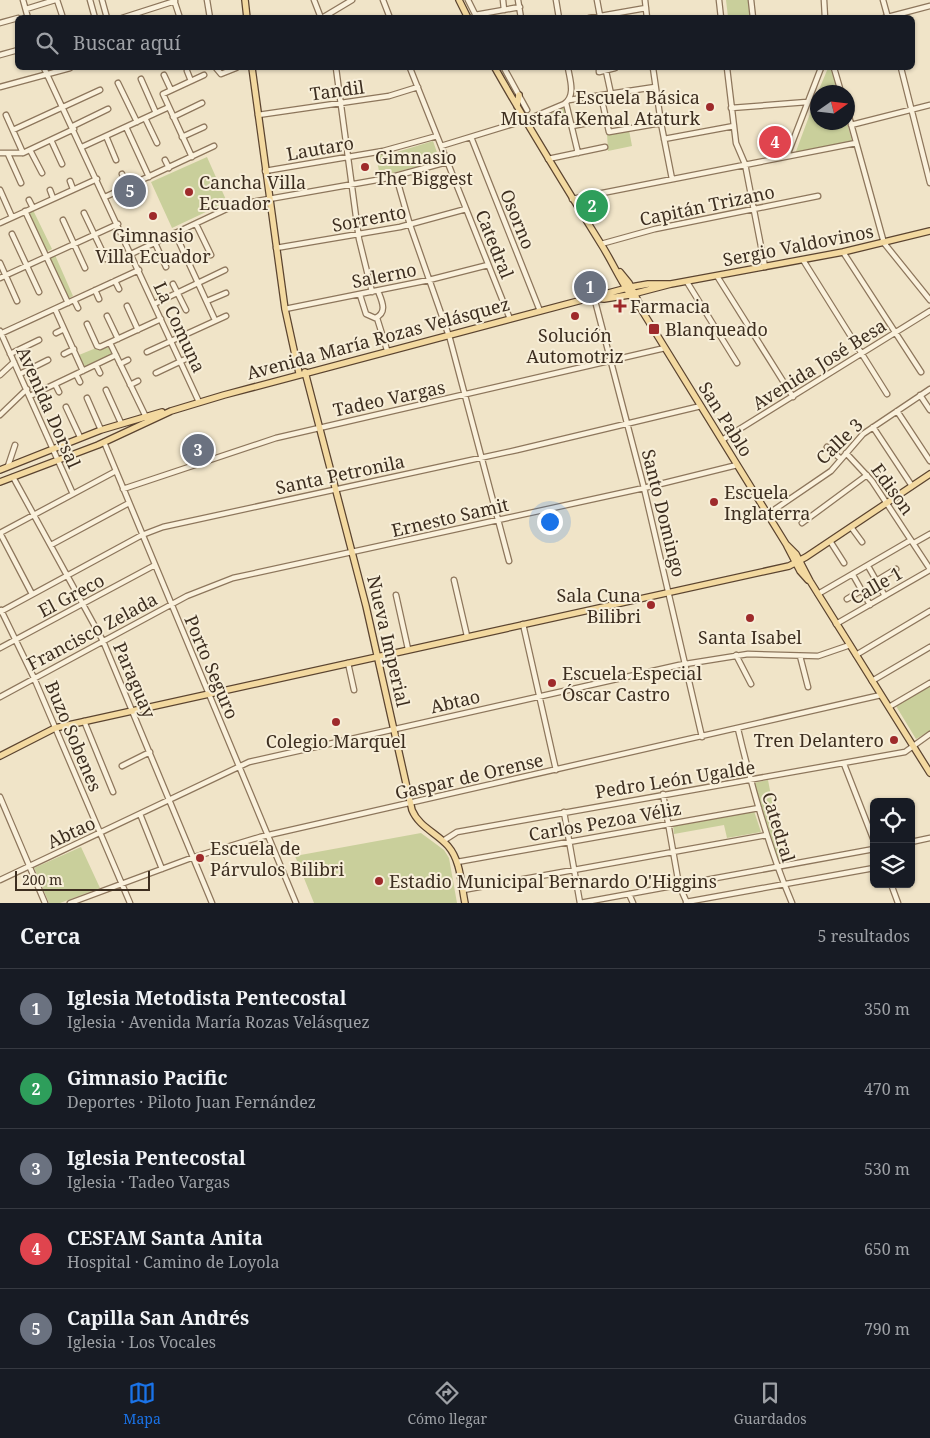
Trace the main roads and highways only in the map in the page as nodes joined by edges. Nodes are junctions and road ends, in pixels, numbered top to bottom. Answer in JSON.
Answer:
{"nodes":[{"id":1,"x":245,"y":0,"type":"edge"},
{"id":2,"x":459,"y":0,"type":"edge"},
{"id":3,"x":247,"y":15,"type":"edge"},
{"id":4,"x":466,"y":15,"type":"edge"},
{"id":5,"x":252,"y":70,"type":"edge"},
{"id":6,"x":497,"y":70,"type":"edge"},
{"id":7,"x":519,"y":95,"type":"road end"},
{"id":8,"x":517,"y":106,"type":"junction"},
{"id":9,"x":930,"y":231,"type":"edge"},
{"id":10,"x":672,"y":284,"type":"junction"},
{"id":11,"x":628,"y":287,"type":"junction"},
{"id":12,"x":632,"y":294,"type":"junction"},
{"id":13,"x":594,"y":298,"type":"junction"},
{"id":14,"x":302,"y":372,"type":"junction"},
{"id":15,"x":171,"y":411,"type":"junction"},
{"id":16,"x":0,"y":470,"type":"edge"},
{"id":17,"x":930,"y":474,"type":"edge"},
{"id":18,"x":0,"y":482,"type":"edge"},
{"id":19,"x":798,"y":562,"type":"junction"},
{"id":20,"x":378,"y":656,"type":"junction"},
{"id":21,"x":0,"y":756,"type":"edge"},
{"id":22,"x":929,"y":770,"type":"edge"},
{"id":23,"x":465,"y":903,"type":"edge"}],
"edges":[{"from":1,"to":3,"type":"main road"},
{"from":2,"to":4,"type":"main road"},
{"from":5,"to":14,"type":"main road","name":"Nueva Imperial"},
{"from":6,"to":8,"type":"main road","name":"San Pablo"},
{"from":7,"to":8,"type":"main road"},
{"from":8,"to":11,"type":"main road","name":"San Pablo"},
{"from":9,"to":10,"type":"main road","name":"Sergio Valdovinos"},
{"from":10,"to":11,"type":"main road","name":"Sergio Valdovinos"},
{"from":10,"to":12,"type":"main road","name":"Sergio Valdovinos"},
{"from":11,"to":12,"type":"main road","name":"San Pablo"},
{"from":11,"to":13,"type":"main road","name":"Avenida María Rozas Velásquez"},
{"from":12,"to":13,"type":"main road","name":"Avenida María Rozas Velásquez"},
{"from":12,"to":19,"type":"main road","name":"San Pablo"},
{"from":13,"to":14,"type":"main road","name":"Avenida María Rozas Velásquez"},
{"from":14,"to":15,"type":"main road","name":"Avenida María Rozas Velásquez"},
{"from":14,"to":20,"type":"main road","name":"Nueva Imperial"},
{"from":15,"to":16,"type":"main road","name":"Avenida María Rozas Velásquez"},
{"from":15,"to":18,"type":"main road","name":"Avenida María Rozas Velásquez"},
{"from":17,"to":19,"type":"main road"},
{"from":19,"to":20,"type":"main road"},
{"from":19,"to":22,"type":"main road","name":"San Pablo"},
{"from":20,"to":21,"type":"main road"},
{"from":20,"to":23,"type":"main road","name":"Nueva Imperial"}]}
